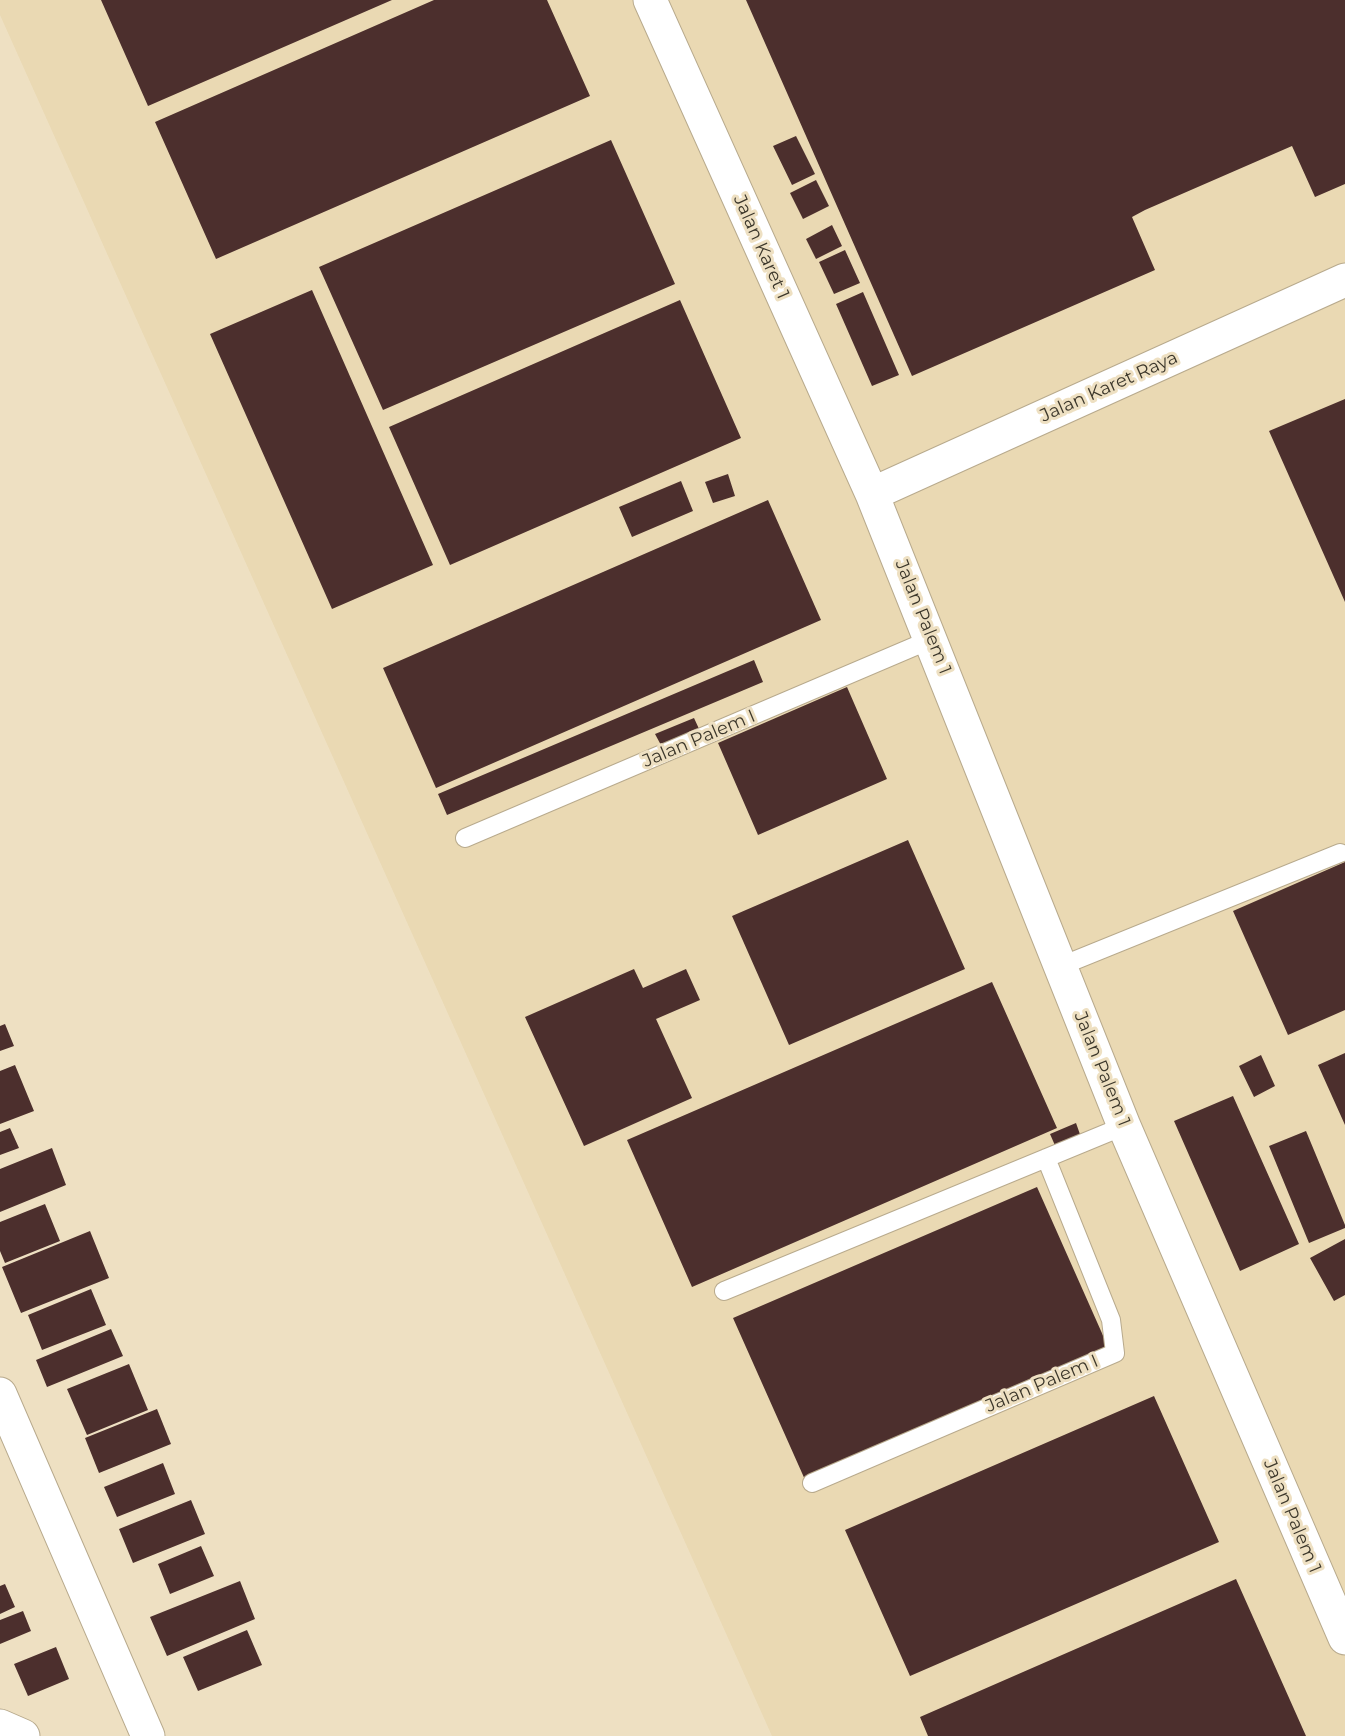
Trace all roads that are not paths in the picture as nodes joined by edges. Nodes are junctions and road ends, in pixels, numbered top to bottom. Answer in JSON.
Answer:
{"nodes":[{"id":1,"x":650,"y":0,"type":"edge"},
{"id":2,"x":1345,"y":280,"type":"edge"},
{"id":3,"x":872,"y":494,"type":"junction"},
{"id":4,"x":932,"y":639,"type":"junction"},
{"id":5,"x":465,"y":838,"type":"dead end"},
{"id":6,"x":1340,"y":853,"type":"dead end"},
{"id":7,"x":1061,"y":966,"type":"junction"},
{"id":8,"x":1124,"y":1126,"type":"junction"},
{"id":9,"x":1046,"y":1158,"type":"junction"},
{"id":10,"x":724,"y":1291,"type":"dead end"},
{"id":11,"x":0,"y":1394,"type":"edge"},
{"id":12,"x":812,"y":1483,"type":"dead end"},
{"id":13,"x":1345,"y":1638,"type":"edge"},
{"id":14,"x":0,"y":1726,"type":"edge"},
{"id":15,"x":23,"y":1736,"type":"edge"},
{"id":16,"x":148,"y":1736,"type":"edge"}],
"edges":[{"from":1,"to":3,"type":"street","name":"Jalan Karet 1"},
{"from":2,"to":3,"type":"street","name":"Jalan Karet Raya"},
{"from":3,"to":4,"type":"street","name":"Jalan Palem 1"},
{"from":4,"to":5,"type":"lane","name":"Jalan Palem I"},
{"from":4,"to":7,"type":"street","name":"Jalan Palem 1"},
{"from":6,"to":7,"type":"lane"},
{"from":7,"to":8,"type":"street","name":"Jalan Palem 1"},
{"from":8,"to":9,"type":"lane"},
{"from":8,"to":13,"type":"street","name":"Jalan Palem 1"},
{"from":9,"to":10,"type":"lane"},
{"from":9,"to":12,"type":"lane","name":"Jalan Palem I"},
{"from":11,"to":16,"type":"street"},
{"from":14,"to":15,"type":"street"}]}
